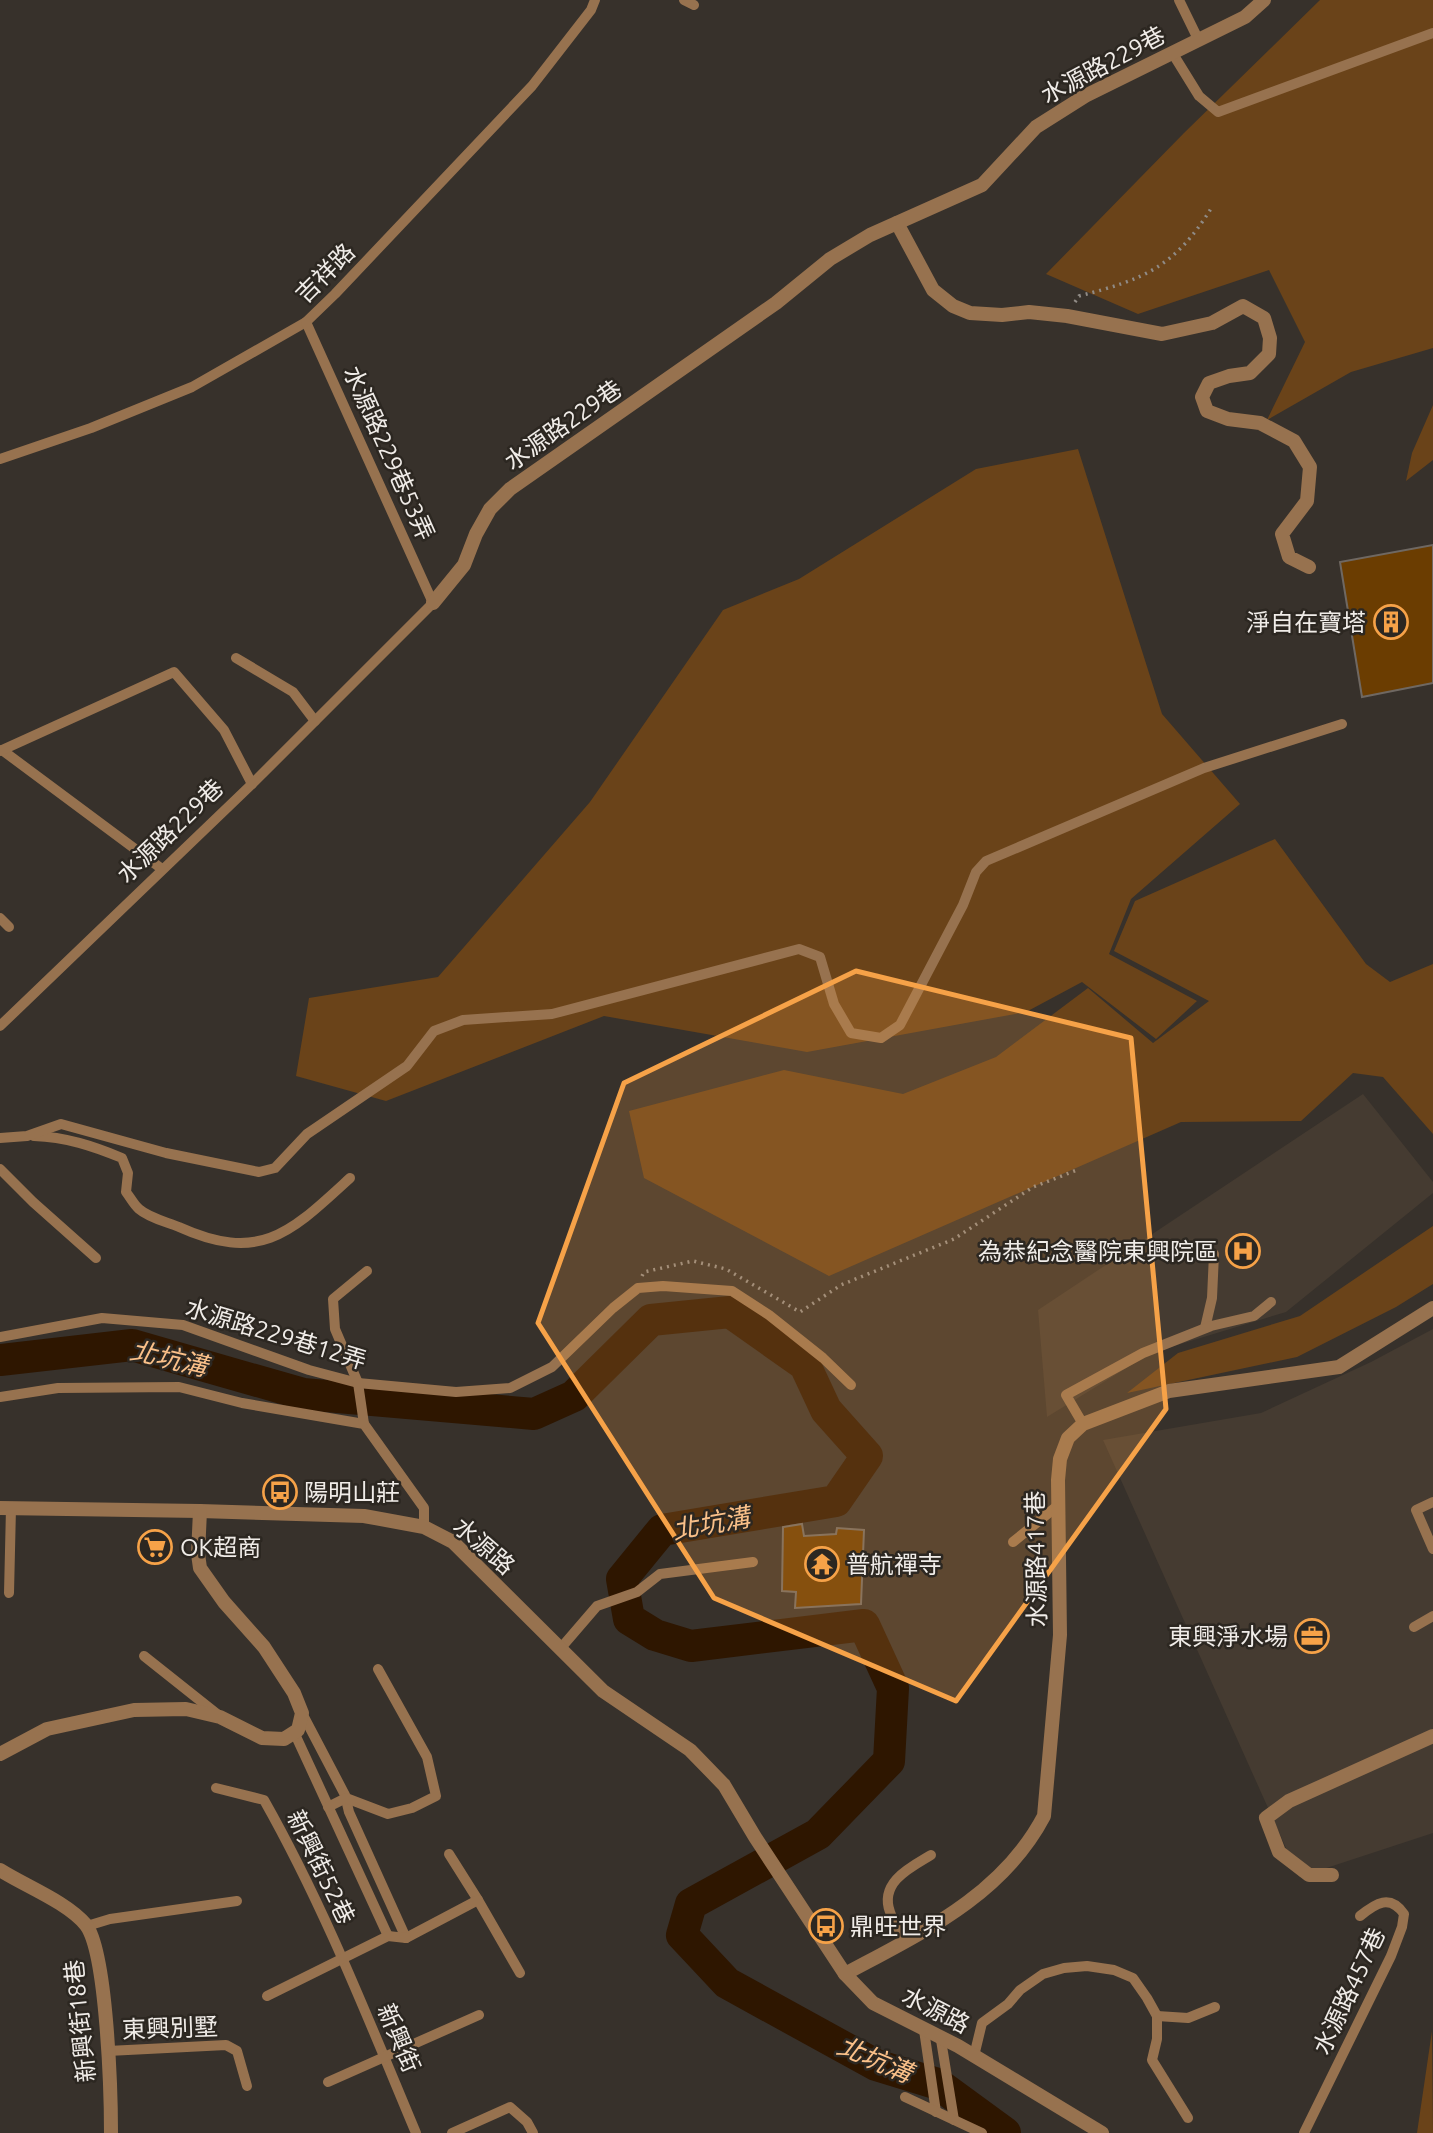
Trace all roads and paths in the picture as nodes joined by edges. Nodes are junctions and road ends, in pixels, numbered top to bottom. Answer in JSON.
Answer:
{"nodes":[{"id":1,"x":595,"y":0,"type":"edge"},
{"id":2,"x":684,"y":0,"type":"edge"},
{"id":3,"x":1179,"y":0,"type":"edge"},
{"id":4,"x":1264,"y":0,"type":"edge"},
{"id":5,"x":694,"y":5,"type":"dead end"},
{"id":6,"x":1433,"y":33,"type":"edge"},
{"id":7,"x":1199,"y":41,"type":"junction"},
{"id":8,"x":1173,"y":54,"type":"junction"},
{"id":9,"x":1212,"y":207,"type":"dead end"},
{"id":10,"x":897,"y":223,"type":"junction"},
{"id":11,"x":1067,"y":316,"type":"junction"},
{"id":12,"x":306,"y":322,"type":"junction"},
{"id":13,"x":0,"y":459,"type":"edge"},
{"id":14,"x":1309,"y":567,"type":"dead end"},
{"id":15,"x":433,"y":603,"type":"junction"},
{"id":16,"x":236,"y":657,"type":"dead end"},
{"id":17,"x":315,"y":721,"type":"junction"},
{"id":18,"x":1342,"y":724,"type":"dead end"},
{"id":19,"x":1,"y":750,"type":"edge"},
{"id":20,"x":252,"y":784,"type":"junction"},
{"id":21,"x":162,"y":869,"type":"junction"},
{"id":22,"x":0,"y":918,"type":"edge"},
{"id":23,"x":9,"y":927,"type":"dead end"},
{"id":24,"x":0,"y":1026,"type":"edge"},
{"id":25,"x":27,"y":1136,"type":"junction"},
{"id":26,"x":0,"y":1138,"type":"edge"},
{"id":27,"x":0,"y":1169,"type":"edge"},
{"id":28,"x":1077,"y":1170,"type":"dead end"},
{"id":29,"x":350,"y":1178,"type":"dead end"},
{"id":30,"x":1214,"y":1254,"type":"dead end"},
{"id":31,"x":96,"y":1258,"type":"dead end"},
{"id":32,"x":367,"y":1270,"type":"dead end"},
{"id":33,"x":638,"y":1288,"type":"junction"},
{"id":34,"x":1271,"y":1302,"type":"dead end"},
{"id":35,"x":1433,"y":1308,"type":"edge"},
{"id":36,"x":1205,"y":1328,"type":"junction"},
{"id":37,"x":0,"y":1336,"type":"edge"},
{"id":38,"x":358,"y":1383,"type":"junction"},
{"id":39,"x":850,"y":1385,"type":"dead end"},
{"id":40,"x":0,"y":1396,"type":"edge"},
{"id":41,"x":364,"y":1424,"type":"junction"},
{"id":42,"x":1083,"y":1424,"type":"junction"},
{"id":43,"x":1433,"y":1502,"type":"edge"},
{"id":44,"x":1056,"y":1507,"type":"junction"},
{"id":45,"x":5,"y":1508,"type":"edge"},
{"id":46,"x":200,"y":1511,"type":"junction"},
{"id":47,"x":424,"y":1527,"type":"junction"},
{"id":48,"x":1013,"y":1542,"type":"dead end"},
{"id":49,"x":1433,"y":1549,"type":"edge"},
{"id":50,"x":752,"y":1562,"type":"dead end"},
{"id":51,"x":9,"y":1593,"type":"dead end"},
{"id":52,"x":1433,"y":1616,"type":"edge"},
{"id":53,"x":1414,"y":1627,"type":"dead end"},
{"id":54,"x":560,"y":1649,"type":"junction"},
{"id":55,"x":144,"y":1656,"type":"dead end"},
{"id":56,"x":378,"y":1669,"type":"dead end"},
{"id":57,"x":302,"y":1713,"type":"junction"},
{"id":58,"x":220,"y":1717,"type":"junction"},
{"id":59,"x":293,"y":1732,"type":"junction"},
{"id":60,"x":1433,"y":1736,"type":"edge"},
{"id":61,"x":0,"y":1754,"type":"edge"},
{"id":62,"x":216,"y":1788,"type":"dead end"},
{"id":63,"x":346,"y":1798,"type":"junction"},
{"id":64,"x":328,"y":1807,"type":"junction"},
{"id":65,"x":449,"y":1854,"type":"dead end"},
{"id":66,"x":932,"y":1855,"type":"dead end"},
{"id":67,"x":0,"y":1870,"type":"edge"},
{"id":68,"x":1332,"y":1875,"type":"dead end"},
{"id":69,"x":478,"y":1900,"type":"junction"},
{"id":70,"x":237,"y":1901,"type":"dead end"},
{"id":71,"x":1360,"y":1916,"type":"dead end"},
{"id":72,"x":87,"y":1926,"type":"junction"},
{"id":73,"x":388,"y":1936,"type":"junction"},
{"id":74,"x":406,"y":1938,"type":"junction"},
{"id":75,"x":906,"y":1942,"type":"junction"},
{"id":76,"x":342,"y":1960,"type":"junction"},
{"id":77,"x":520,"y":1973,"type":"dead end"},
{"id":78,"x":845,"y":1974,"type":"junction"},
{"id":79,"x":267,"y":1996,"type":"dead end"},
{"id":80,"x":1214,"y":2007,"type":"dead end"},
{"id":81,"x":479,"y":2015,"type":"dead end"},
{"id":82,"x":1157,"y":2016,"type":"junction"},
{"id":83,"x":924,"y":2030,"type":"junction"},
{"id":84,"x":941,"y":2040,"type":"junction"},
{"id":85,"x":108,"y":2051,"type":"junction"},
{"id":86,"x":384,"y":2056,"type":"junction"},
{"id":87,"x":974,"y":2056,"type":"junction"},
{"id":88,"x":328,"y":2081,"type":"dead end"},
{"id":89,"x":247,"y":2086,"type":"dead end"},
{"id":90,"x":905,"y":2097,"type":"dead end"},
{"id":91,"x":936,"y":2112,"type":"junction"},
{"id":92,"x":1188,"y":2118,"type":"dead end"},
{"id":93,"x":954,"y":2120,"type":"junction"},
{"id":94,"x":111,"y":2133,"type":"edge"},
{"id":95,"x":416,"y":2133,"type":"edge"},
{"id":96,"x":452,"y":2133,"type":"edge"},
{"id":97,"x":533,"y":2133,"type":"edge"},
{"id":98,"x":982,"y":2133,"type":"edge"},
{"id":99,"x":1102,"y":2133,"type":"edge"},
{"id":100,"x":1304,"y":2133,"type":"edge"}],
"edges":[{"from":1,"to":12,"type":"lane","name":"吉祥路"},
{"from":2,"to":5,"type":"lane"},
{"from":3,"to":7,"type":"lane"},
{"from":4,"to":7,"type":"street","name":"水源路229巷"},
{"from":6,"to":8,"type":"lane"},
{"from":7,"to":8,"type":"street","name":"水源路229巷"},
{"from":8,"to":10,"type":"street","name":"水源路229巷"},
{"from":9,"to":11,"type":"path"},
{"from":10,"to":11,"type":"street"},
{"from":10,"to":15,"type":"street","name":"水源路229巷"},
{"from":11,"to":14,"type":"street"},
{"from":12,"to":13,"type":"lane","name":"吉祥路"},
{"from":12,"to":15,"type":"lane","name":"水源路229巷53弄"},
{"from":15,"to":17,"type":"lane","name":"水源路229巷"},
{"from":16,"to":17,"type":"lane"},
{"from":17,"to":20,"type":"lane","name":"水源路229巷"},
{"from":18,"to":25,"type":"lane"},
{"from":19,"to":20,"type":"lane"},
{"from":19,"to":21,"type":"lane"},
{"from":20,"to":21,"type":"lane","name":"水源路229巷"},
{"from":21,"to":24,"type":"lane","name":"水源路229巷"},
{"from":22,"to":23,"type":"lane"},
{"from":25,"to":26,"type":"lane"},
{"from":25,"to":29,"type":"lane"},
{"from":27,"to":31,"type":"lane"},
{"from":28,"to":33,"type":"path"},
{"from":30,"to":36,"type":"lane"},
{"from":32,"to":38,"type":"lane"},
{"from":33,"to":38,"type":"lane","name":"水源路229巷12弄"},
{"from":33,"to":39,"type":"lane"},
{"from":34,"to":36,"type":"lane"},
{"from":35,"to":42,"type":"street"},
{"from":36,"to":42,"type":"lane"},
{"from":37,"to":38,"type":"lane","name":"水源路229巷12弄"},
{"from":38,"to":41,"type":"lane"},
{"from":40,"to":41,"type":"lane"},
{"from":41,"to":47,"type":"lane"},
{"from":42,"to":44,"type":"street","name":"水源路417巷"},
{"from":43,"to":49,"type":"lane"},
{"from":44,"to":48,"type":"lane"},
{"from":44,"to":75,"type":"street","name":"水源路417巷"},
{"from":45,"to":46,"type":"street","name":"水源路"},
{"from":45,"to":51,"type":"lane"},
{"from":46,"to":47,"type":"street","name":"水源路"},
{"from":46,"to":57,"type":"street"},
{"from":47,"to":54,"type":"street","name":"水源路"},
{"from":50,"to":54,"type":"lane"},
{"from":52,"to":53,"type":"lane"},
{"from":54,"to":78,"type":"street","name":"水源路"},
{"from":55,"to":58,"type":"lane"},
{"from":56,"to":63,"type":"lane"},
{"from":57,"to":59,"type":"street"},
{"from":57,"to":63,"type":"lane"},
{"from":58,"to":59,"type":"street"},
{"from":58,"to":61,"type":"street"},
{"from":59,"to":64,"type":"lane"},
{"from":60,"to":68,"type":"street"},
{"from":62,"to":76,"type":"lane","name":"新興街52巷"},
{"from":63,"to":64,"type":"lane"},
{"from":63,"to":74,"type":"lane"},
{"from":64,"to":73,"type":"lane"},
{"from":65,"to":69,"type":"lane"},
{"from":66,"to":75,"type":"lane"},
{"from":67,"to":72,"type":"street","name":"新興街18巷"},
{"from":69,"to":74,"type":"lane"},
{"from":69,"to":77,"type":"lane"},
{"from":70,"to":72,"type":"lane"},
{"from":71,"to":100,"type":"lane","name":"水源路457巷"},
{"from":72,"to":85,"type":"street","name":"新興街18巷"},
{"from":73,"to":74,"type":"lane"},
{"from":73,"to":76,"type":"lane"},
{"from":75,"to":78,"type":"street","name":"水源路417巷"},
{"from":76,"to":79,"type":"lane"},
{"from":76,"to":86,"type":"lane","name":"新興街"},
{"from":78,"to":83,"type":"street","name":"水源路"},
{"from":80,"to":82,"type":"lane"},
{"from":81,"to":86,"type":"lane"},
{"from":82,"to":87,"type":"lane"},
{"from":82,"to":92,"type":"lane"},
{"from":83,"to":84,"type":"street","name":"水源路"},
{"from":83,"to":91,"type":"lane"},
{"from":84,"to":87,"type":"street","name":"水源路"},
{"from":84,"to":93,"type":"lane"},
{"from":85,"to":89,"type":"lane","name":"東興別墅"},
{"from":85,"to":94,"type":"street","name":"新興街18巷"},
{"from":86,"to":88,"type":"lane"},
{"from":86,"to":95,"type":"lane","name":"新興街"},
{"from":87,"to":99,"type":"street","name":"水源路"},
{"from":90,"to":91,"type":"lane"},
{"from":91,"to":93,"type":"lane"},
{"from":93,"to":98,"type":"lane"},
{"from":96,"to":97,"type":"lane"}]}
